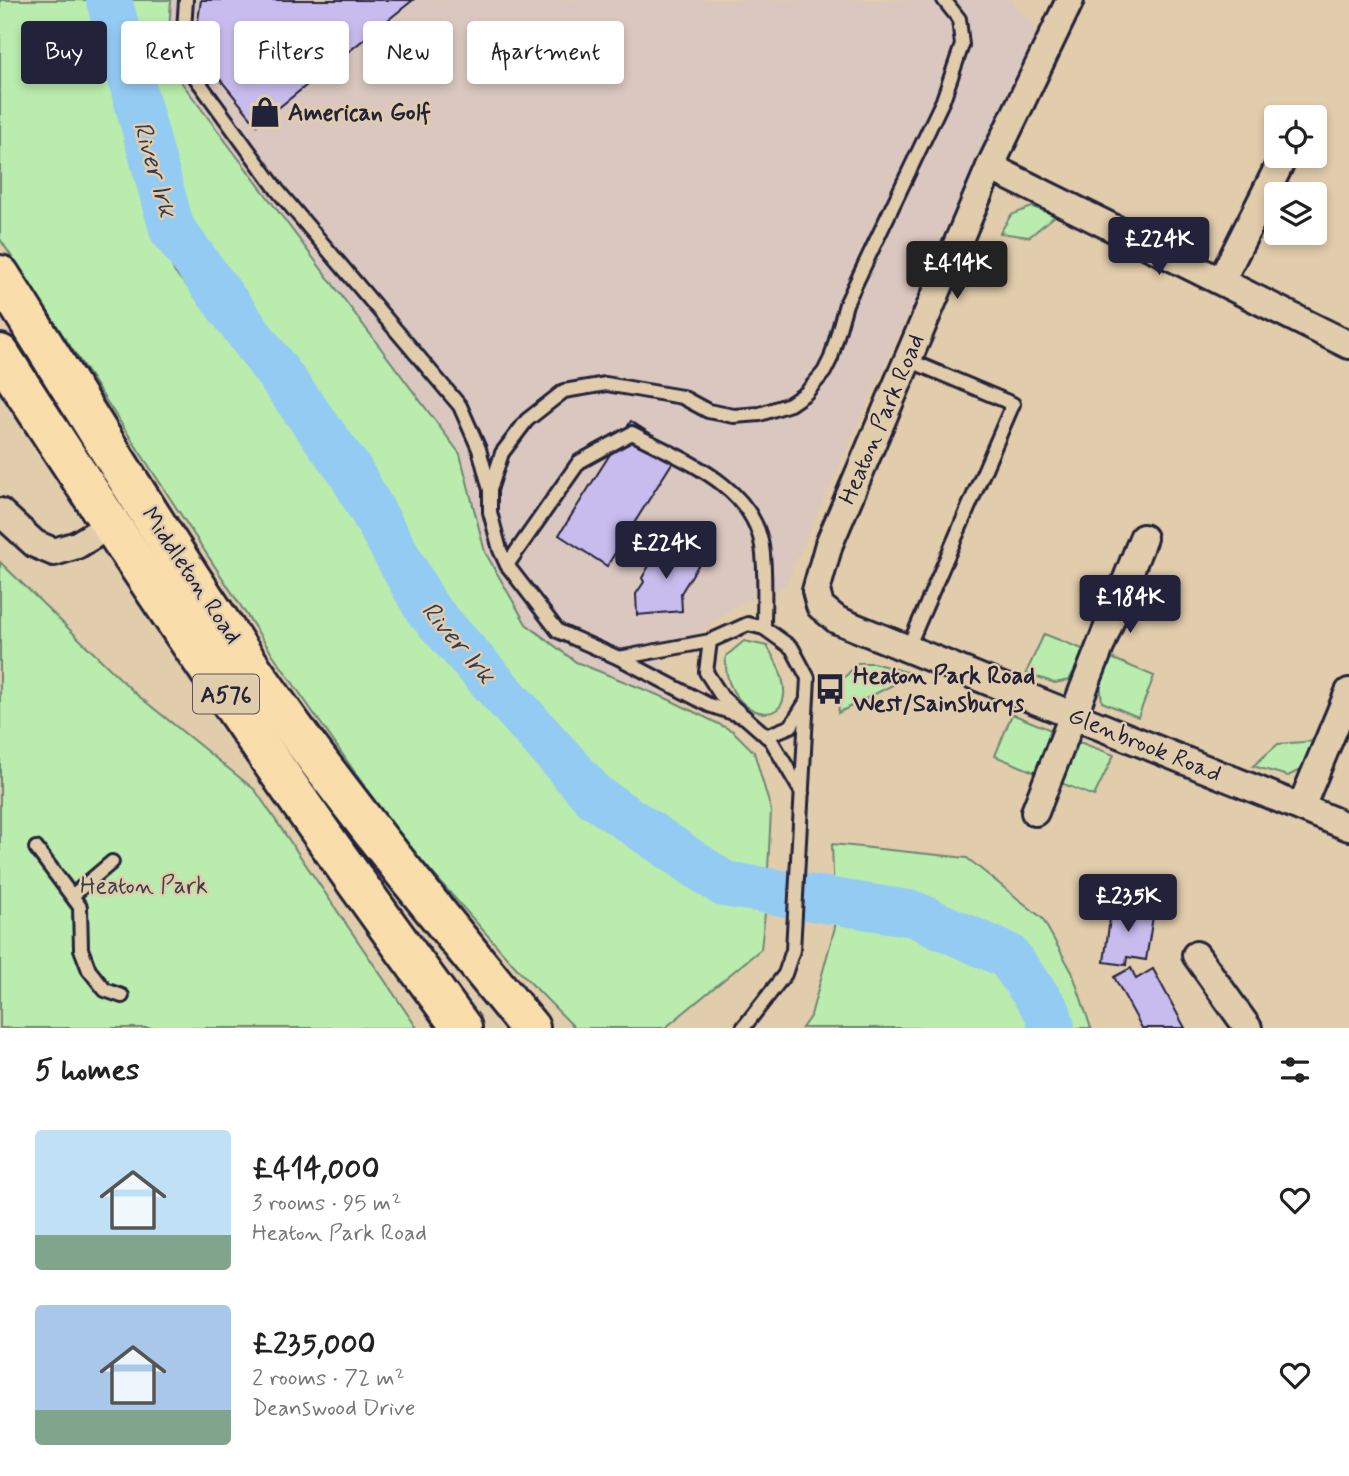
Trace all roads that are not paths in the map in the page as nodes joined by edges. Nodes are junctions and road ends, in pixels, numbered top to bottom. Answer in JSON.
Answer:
{"nodes":[{"id":1,"x":186,"y":0,"type":"edge"},
{"id":2,"x":944,"y":0,"type":"edge"},
{"id":3,"x":1070,"y":0,"type":"edge"},
{"id":4,"x":990,"y":167,"type":"junction"},
{"id":5,"x":1278,"y":168,"type":"edge"},
{"id":6,"x":0,"y":275,"type":"edge"},
{"id":7,"x":1221,"y":281,"type":"junction"},
{"id":8,"x":1349,"y":345,"type":"edge"},
{"id":9,"x":0,"y":354,"type":"edge"},
{"id":10,"x":906,"y":359,"type":"junction"},
{"id":11,"x":490,"y":490,"type":"junction"},
{"id":12,"x":143,"y":502,"type":"junction"},
{"id":13,"x":0,"y":512,"type":"edge"},
{"id":14,"x":110,"y":525,"type":"junction"},
{"id":15,"x":1143,"y":538,"type":"dead end"},
{"id":16,"x":507,"y":565,"type":"junction"},
{"id":17,"x":825,"y":612,"type":"joint"},
{"id":18,"x":764,"y":628,"type":"junction"},
{"id":19,"x":710,"y":641,"type":"junction"},
{"id":20,"x":907,"y":650,"type":"junction"},
{"id":21,"x":619,"y":658,"type":"junction"},
{"id":22,"x":1349,"y":692,"type":"edge"},
{"id":23,"x":807,"y":700,"type":"junction"},
{"id":24,"x":1072,"y":715,"type":"junction"},
{"id":25,"x":745,"y":717,"type":"junction"},
{"id":26,"x":766,"y":736,"type":"junction"},
{"id":27,"x":802,"y":793,"type":"junction"},
{"id":28,"x":1301,"y":807,"type":"junction"},
{"id":29,"x":1035,"y":812,"type":"dead end"},
{"id":30,"x":1349,"y":827,"type":"edge"},
{"id":31,"x":36,"y":848,"type":"dead end"},
{"id":32,"x":112,"y":862,"type":"dead end"},
{"id":33,"x":74,"y":895,"type":"junction"},
{"id":34,"x":1196,"y":955,"type":"dead end"},
{"id":35,"x":122,"y":996,"type":"dead end"},
{"id":36,"x":462,"y":1028,"type":"edge"},
{"id":37,"x":530,"y":1028,"type":"edge"},
{"id":38,"x":743,"y":1028,"type":"edge"},
{"id":39,"x":1248,"y":1028,"type":"edge"}],
"edges":[{"from":1,"to":11,"type":"lane"},
{"from":2,"to":11,"type":"lane"},
{"from":3,"to":4,"type":"street","name":"Heaton Park Road"},
{"from":4,"to":7,"type":"street"},
{"from":4,"to":10,"type":"street","name":"Heaton Park Road"},
{"from":5,"to":7,"type":"street"},
{"from":6,"to":12,"type":"highway","name":"Middleton Road","number":"A576"},
{"from":7,"to":8,"type":"street"},
{"from":9,"to":14,"type":"highway","name":"Middleton Road","number":"A576"},
{"from":10,"to":17,"type":"street","name":"Heaton Park Road"},
{"from":10,"to":20,"type":"lane"},
{"from":11,"to":16,"type":"lane"},
{"from":12,"to":14,"type":"highway"},
{"from":12,"to":37,"type":"highway","name":"Middleton Road","number":"A576"},
{"from":13,"to":14,"type":"street"},
{"from":14,"to":36,"type":"highway","name":"Middleton Road","number":"A576"},
{"from":15,"to":24,"type":"street"},
{"from":16,"to":18,"type":"lane"},
{"from":16,"to":21,"type":"lane"},
{"from":17,"to":20,"type":"street","name":"Glenbrook Road"},
{"from":18,"to":19,"type":"lane"},
{"from":18,"to":23,"type":"lane"},
{"from":19,"to":21,"type":"lane"},
{"from":19,"to":25,"type":"lane"},
{"from":20,"to":24,"type":"street","name":"Glenbrook Road"},
{"from":21,"to":25,"type":"lane"},
{"from":22,"to":28,"type":"street"},
{"from":23,"to":26,"type":"lane"},
{"from":23,"to":27,"type":"lane"},
{"from":24,"to":28,"type":"street","name":"Glenbrook Road"},
{"from":24,"to":29,"type":"street"},
{"from":25,"to":26,"type":"lane"},
{"from":26,"to":27,"type":"lane"},
{"from":27,"to":38,"type":"lane"},
{"from":28,"to":30,"type":"street","name":"Glenbrook Road"},
{"from":31,"to":33,"type":"lane"},
{"from":32,"to":33,"type":"lane"},
{"from":33,"to":35,"type":"lane"},
{"from":34,"to":39,"type":"street"}]}
